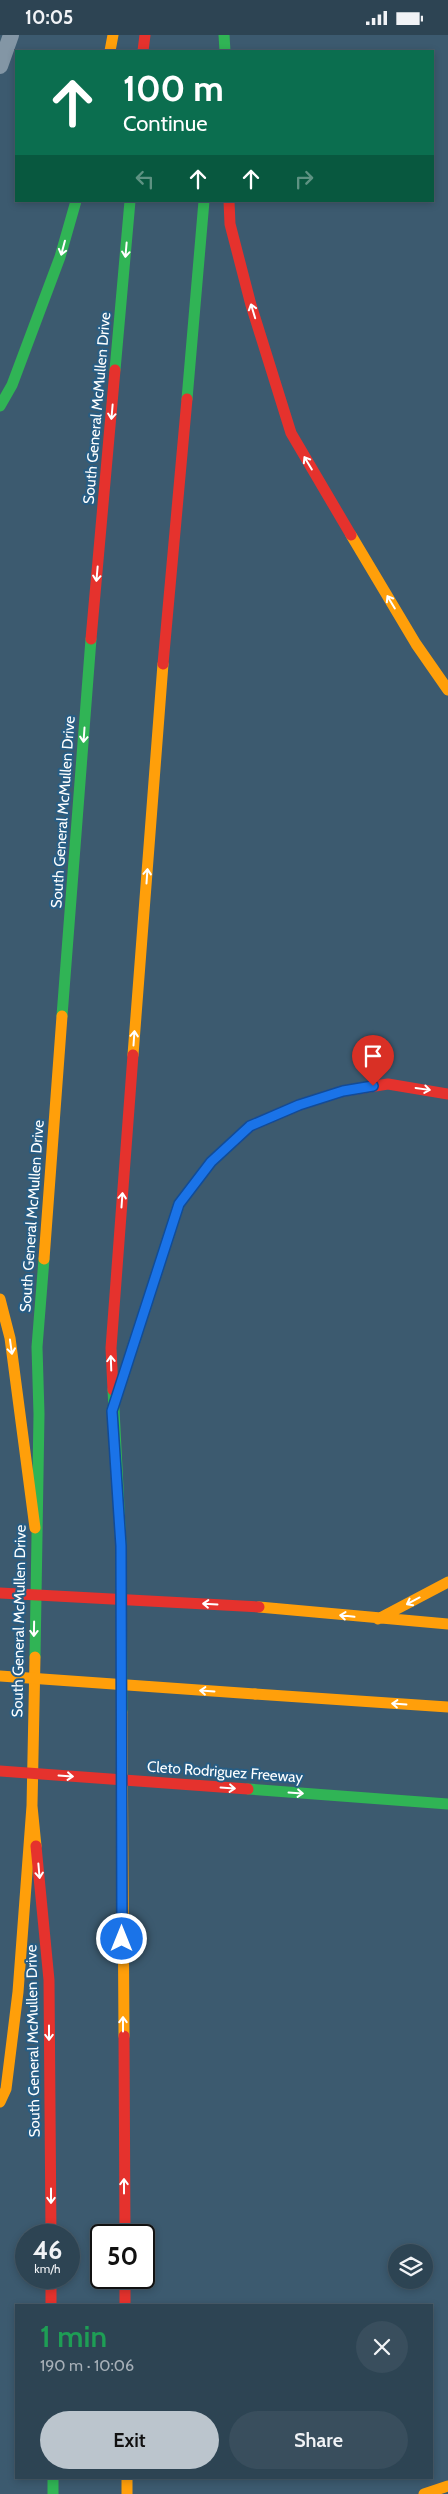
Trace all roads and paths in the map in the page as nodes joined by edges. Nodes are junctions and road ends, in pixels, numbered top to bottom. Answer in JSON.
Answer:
{"nodes":[{"id":1,"x":11,"y":35,"type":"edge"},
{"id":2,"x":113,"y":35,"type":"edge"},
{"id":3,"x":145,"y":35,"type":"edge"},
{"id":4,"x":219,"y":35,"type":"edge"},
{"id":5,"x":224,"y":35,"type":"edge"},
{"id":6,"x":110,"y":50,"type":"edge"},
{"id":7,"x":143,"y":50,"type":"edge"},
{"id":8,"x":217,"y":50,"type":"edge"},
{"id":9,"x":225,"y":50,"type":"edge"},
{"id":10,"x":0,"y":67,"type":"edge"},
{"id":11,"x":76,"y":202,"type":"edge"},
{"id":12,"x":130,"y":202,"type":"edge"},
{"id":13,"x":204,"y":202,"type":"edge"},
{"id":14,"x":229,"y":202,"type":"edge"},
{"id":15,"x":0,"y":406,"type":"edge"},
{"id":16,"x":416,"y":644,"type":"junction"},
{"id":17,"x":448,"y":675,"type":"edge"},
{"id":18,"x":448,"y":690,"type":"edge"},
{"id":19,"x":448,"y":1094,"type":"edge"},
{"id":20,"x":0,"y":1299,"type":"edge"},
{"id":21,"x":112,"y":1411,"type":"junction"},
{"id":22,"x":35,"y":1528,"type":"junction"},
{"id":23,"x":448,"y":1582,"type":"edge"},
{"id":24,"x":0,"y":1593,"type":"edge"},
{"id":25,"x":378,"y":1619,"type":"junction"},
{"id":26,"x":448,"y":1624,"type":"edge"},
{"id":27,"x":0,"y":1676,"type":"edge"},
{"id":28,"x":448,"y":1707,"type":"edge"},
{"id":29,"x":0,"y":1771,"type":"edge"},
{"id":30,"x":448,"y":1804,"type":"edge"},
{"id":31,"x":32,"y":1805,"type":"junction"},
{"id":32,"x":0,"y":2102,"type":"edge"},
{"id":33,"x":51,"y":2224,"type":"edge"},
{"id":34,"x":125,"y":2224,"type":"edge"},
{"id":35,"x":51,"y":2289,"type":"edge"},
{"id":36,"x":125,"y":2289,"type":"edge"},
{"id":37,"x":51,"y":2304,"type":"edge"},
{"id":38,"x":125,"y":2304,"type":"edge"},
{"id":39,"x":53,"y":2479,"type":"edge"},
{"id":40,"x":126,"y":2479,"type":"edge"},
{"id":41,"x":448,"y":2486,"type":"edge"},
{"id":42,"x":53,"y":2494,"type":"edge"},
{"id":43,"x":127,"y":2494,"type":"edge"},
{"id":44,"x":424,"y":2494,"type":"edge"}],
"edges":[{"from":1,"to":10,"type":"lane"},
{"from":2,"to":6,"type":"main road"},
{"from":3,"to":7,"type":"main road"},
{"from":4,"to":8,"type":"main road"},
{"from":5,"to":9,"type":"main road"},
{"from":11,"to":15,"type":"main road","one_way":true},
{"from":12,"to":22,"type":"main road","name":"South General McMullen Drive","one_way":true},
{"from":21,"to":13,"type":"main road","one_way":true},
{"from":16,"to":14,"type":"main road","one_way":true},
{"from":16,"to":17,"type":"main road"},
{"from":16,"to":18,"type":"main road"},
{"from":21,"to":19,"type":"main road","one_way":true},
{"from":20,"to":22,"type":"main road","one_way":true},
{"from":34,"to":21,"type":"main road","one_way":true},
{"from":22,"to":31,"type":"main road","name":"South General McMullen Drive","one_way":true},
{"from":23,"to":25,"type":"main road","one_way":true},
{"from":25,"to":24,"type":"main road","one_way":true,"bridge":true},
{"from":25,"to":26,"type":"main road"},
{"from":28,"to":27,"type":"main road","one_way":true,"bridge":true},
{"from":29,"to":30,"type":"main road","name":"Cleto Rodriguez Freeway","one_way":true,"bridge":true},
{"from":31,"to":32,"type":"main road"},
{"from":31,"to":33,"type":"main road","name":"South General McMullen Drive","one_way":true},
{"from":35,"to":37,"type":"main road"},
{"from":36,"to":38,"type":"main road"},
{"from":39,"to":42,"type":"main road"},
{"from":40,"to":43,"type":"main road"},
{"from":41,"to":44,"type":"main road"}]}
